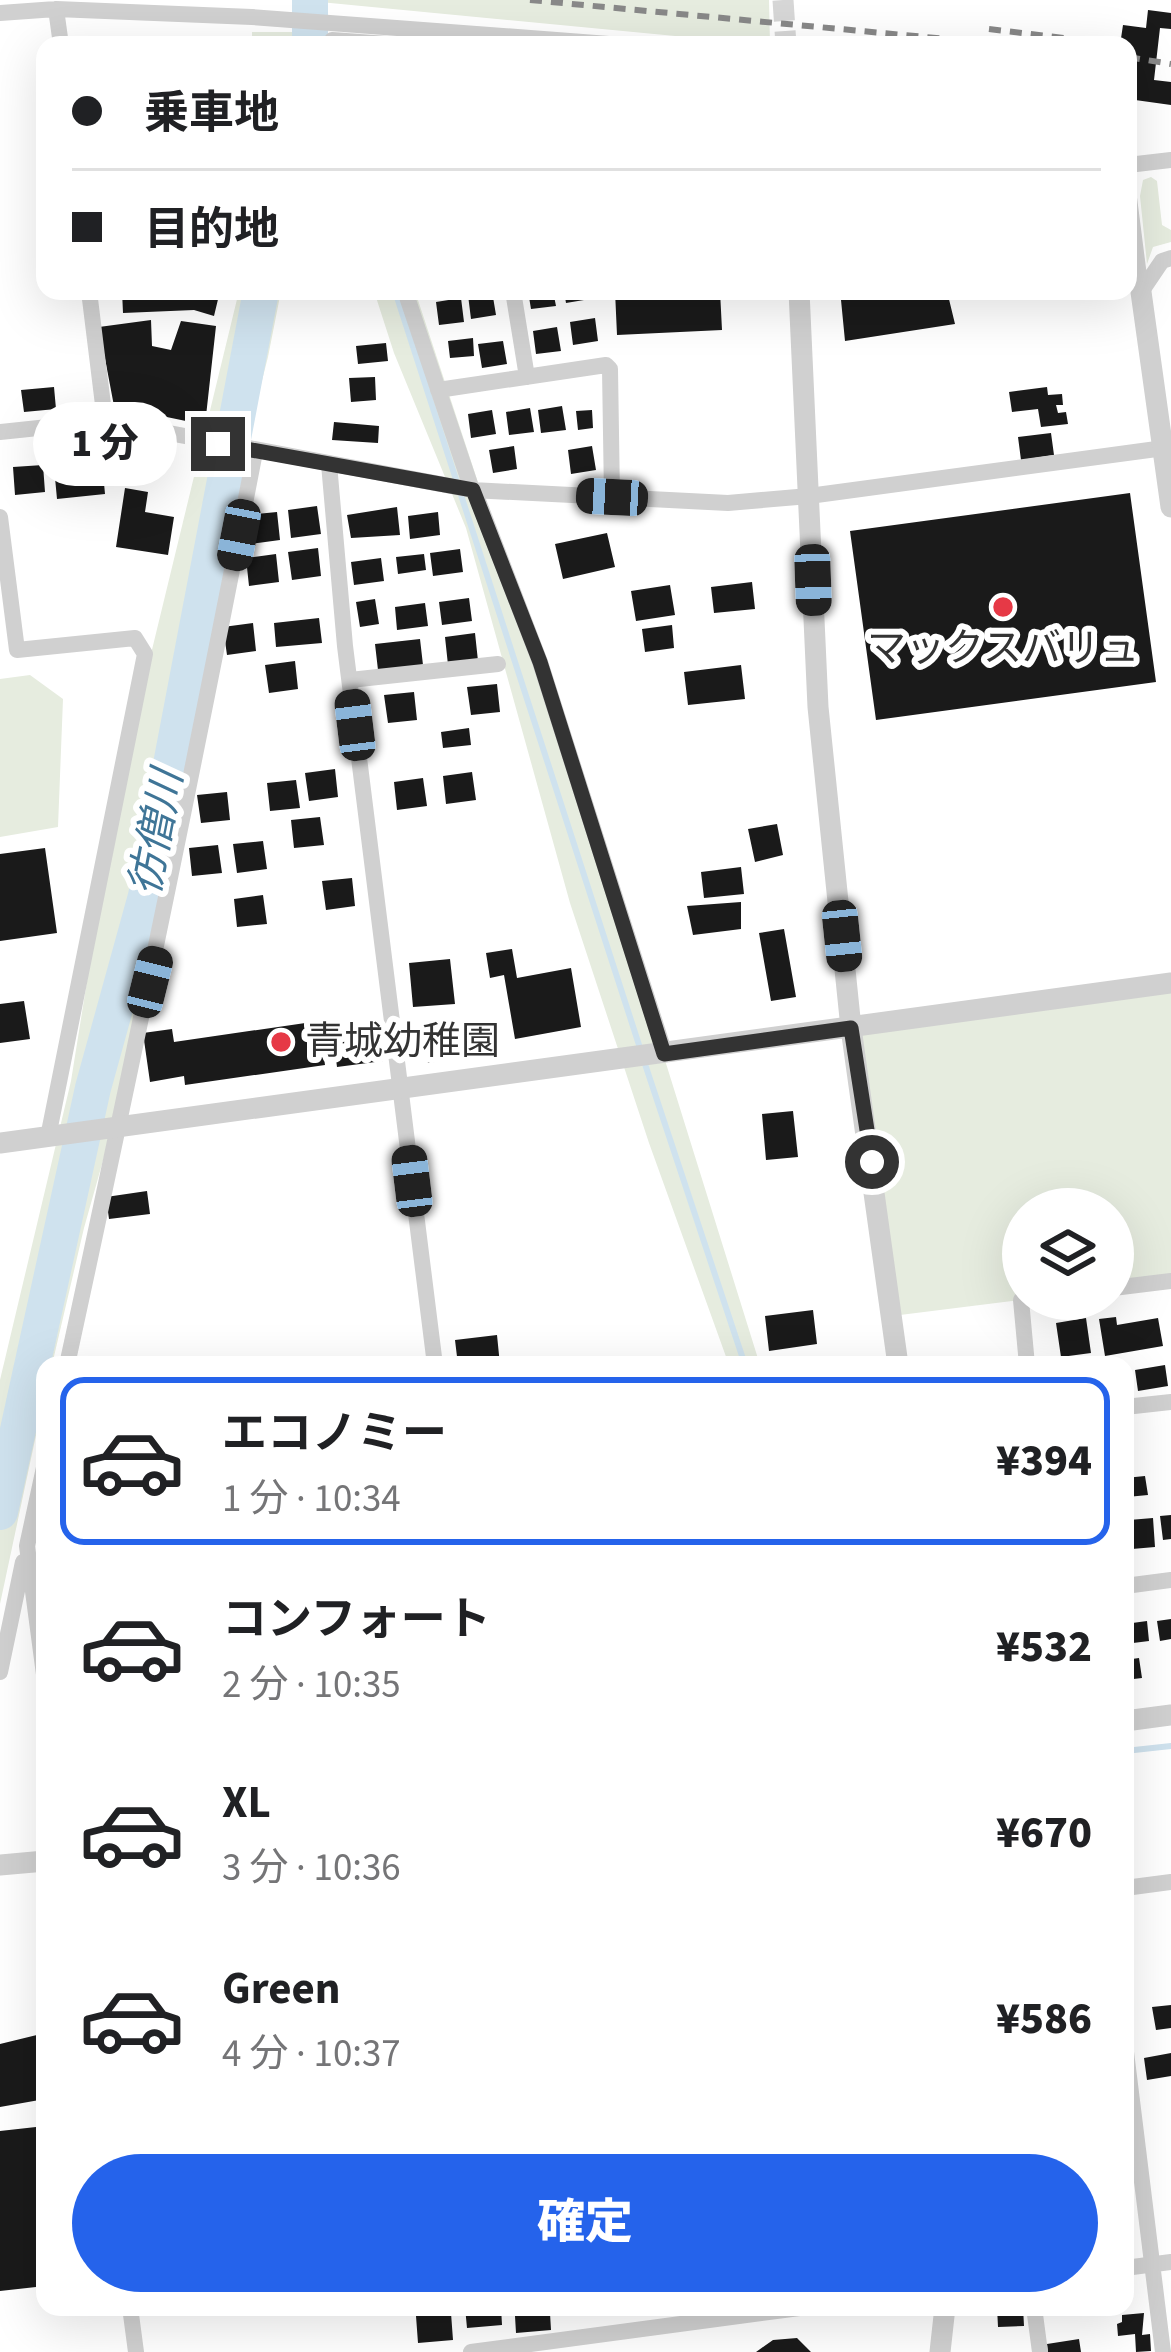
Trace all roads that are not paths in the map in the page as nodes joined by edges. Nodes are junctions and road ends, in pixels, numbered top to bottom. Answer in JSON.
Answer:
{"nodes":[{"id":1,"x":56,"y":9,"type":"junction"},
{"id":2,"x":0,"y":13,"type":"edge"},
{"id":3,"x":60,"y":36,"type":"edge"},
{"id":4,"x":440,"y":36,"type":"edge"},
{"id":5,"x":1171,"y":160,"type":"edge"},
{"id":6,"x":1137,"y":164,"type":"edge"},
{"id":7,"x":1171,"y":258,"type":"edge"},
{"id":8,"x":1137,"y":261,"type":"edge"},
{"id":9,"x":1141,"y":292,"type":"junction"},
{"id":10,"x":90,"y":300,"type":"edge"},
{"id":11,"x":408,"y":300,"type":"edge"},
{"id":12,"x":514,"y":300,"type":"edge"},
{"id":13,"x":799,"y":300,"type":"edge"},
{"id":14,"x":526,"y":377,"type":"junction"},
{"id":15,"x":438,"y":390,"type":"junction"},
{"id":16,"x":105,"y":422,"type":"junction"},
{"id":17,"x":0,"y":432,"type":"edge"},
{"id":18,"x":1164,"y":448,"type":"junction"},
{"id":19,"x":255,"y":452,"type":"junction"},
{"id":20,"x":328,"y":464,"type":"junction"},
{"id":21,"x":473,"y":490,"type":"junction"},
{"id":22,"x":809,"y":496,"type":"junction"},
{"id":23,"x":612,"y":497,"type":"junction"},
{"id":24,"x":1171,"y":506,"type":"edge"},
{"id":25,"x":0,"y":518,"type":"edge"},
{"id":26,"x":498,"y":664,"type":"dead end"},
{"id":27,"x":350,"y":680,"type":"junction"},
{"id":28,"x":1171,"y":983,"type":"edge"},
{"id":29,"x":851,"y":1028,"type":"junction"},
{"id":30,"x":664,"y":1054,"type":"junction"},
{"id":31,"x":400,"y":1090,"type":"junction"},
{"id":32,"x":115,"y":1129,"type":"junction"},
{"id":33,"x":48,"y":1137,"type":"junction"},
{"id":34,"x":0,"y":1143,"type":"edge"},
{"id":35,"x":1171,"y":1281,"type":"edge"},
{"id":36,"x":1134,"y":1285,"type":"edge"},
{"id":37,"x":1023,"y":1320,"type":"edge"},
{"id":38,"x":69,"y":1356,"type":"edge"},
{"id":39,"x":434,"y":1356,"type":"edge"},
{"id":40,"x":897,"y":1356,"type":"edge"},
{"id":41,"x":1026,"y":1356,"type":"edge"},
{"id":42,"x":1171,"y":1402,"type":"edge"},
{"id":43,"x":1134,"y":1406,"type":"edge"},
{"id":44,"x":36,"y":1504,"type":"edge"},
{"id":45,"x":27,"y":1546,"type":"junction"},
{"id":46,"x":1171,"y":1580,"type":"edge"},
{"id":47,"x":1134,"y":1585,"type":"edge"},
{"id":48,"x":36,"y":1614,"type":"edge"},
{"id":49,"x":0,"y":1672,"type":"edge"},
{"id":50,"x":1171,"y":1715,"type":"edge"},
{"id":51,"x":1134,"y":1720,"type":"edge"},
{"id":52,"x":36,"y":1862,"type":"edge"},
{"id":53,"x":0,"y":1865,"type":"edge"},
{"id":54,"x":1171,"y":1882,"type":"edge"},
{"id":55,"x":1134,"y":1887,"type":"edge"},
{"id":56,"x":1134,"y":2096,"type":"edge"},
{"id":57,"x":1163,"y":2263,"type":"edge"},
{"id":58,"x":131,"y":2316,"type":"edge"},
{"id":59,"x":753,"y":2316,"type":"edge"},
{"id":60,"x":944,"y":2316,"type":"edge"},
{"id":61,"x":1035,"y":2316,"type":"edge"},
{"id":62,"x":583,"y":2344,"type":"edge"},
{"id":63,"x":136,"y":2352,"type":"edge"},
{"id":64,"x":471,"y":2352,"type":"edge"},
{"id":65,"x":940,"y":2352,"type":"edge"},
{"id":66,"x":1040,"y":2352,"type":"edge"},
{"id":67,"x":1162,"y":2352,"type":"edge"}],
"edges":[{"from":1,"to":2,"type":"street"},
{"from":1,"to":3,"type":"street"},
{"from":1,"to":4,"type":"street"},
{"from":5,"to":6,"type":"street"},
{"from":7,"to":9,"type":"street"},
{"from":8,"to":9,"type":"street"},
{"from":9,"to":18,"type":"street"},
{"from":10,"to":16,"type":"street"},
{"from":11,"to":15,"type":"street"},
{"from":12,"to":14,"type":"street"},
{"from":13,"to":22,"type":"street"},
{"from":14,"to":15,"type":"street"},
{"from":14,"to":23,"type":"street"},
{"from":15,"to":21,"type":"street"},
{"from":16,"to":17,"type":"street"},
{"from":16,"to":19,"type":"street"},
{"from":18,"to":22,"type":"street"},
{"from":18,"to":24,"type":"street"},
{"from":19,"to":20,"type":"street"},
{"from":19,"to":32,"type":"street"},
{"from":20,"to":21,"type":"street"},
{"from":20,"to":27,"type":"street"},
{"from":21,"to":23,"type":"street"},
{"from":21,"to":30,"type":"street"},
{"from":22,"to":23,"type":"street"},
{"from":22,"to":29,"type":"street"},
{"from":25,"to":33,"type":"street"},
{"from":26,"to":27,"type":"street"},
{"from":27,"to":31,"type":"street"},
{"from":28,"to":29,"type":"street"},
{"from":29,"to":30,"type":"street"},
{"from":29,"to":40,"type":"street"},
{"from":30,"to":31,"type":"street"},
{"from":31,"to":32,"type":"street"},
{"from":31,"to":39,"type":"street"},
{"from":32,"to":33,"type":"street"},
{"from":32,"to":38,"type":"street"},
{"from":33,"to":34,"type":"street"},
{"from":35,"to":36,"type":"street"},
{"from":37,"to":41,"type":"street"},
{"from":42,"to":43,"type":"street"},
{"from":44,"to":45,"type":"street"},
{"from":45,"to":48,"type":"street"},
{"from":45,"to":49,"type":"street"},
{"from":46,"to":47,"type":"street"},
{"from":50,"to":51,"type":"street"},
{"from":52,"to":53,"type":"street"},
{"from":54,"to":55,"type":"street"},
{"from":56,"to":57,"type":"street"},
{"from":57,"to":67,"type":"street"},
{"from":58,"to":63,"type":"street"},
{"from":59,"to":62,"type":"street"},
{"from":60,"to":65,"type":"street"},
{"from":61,"to":66,"type":"street"},
{"from":62,"to":64,"type":"street"}]}
